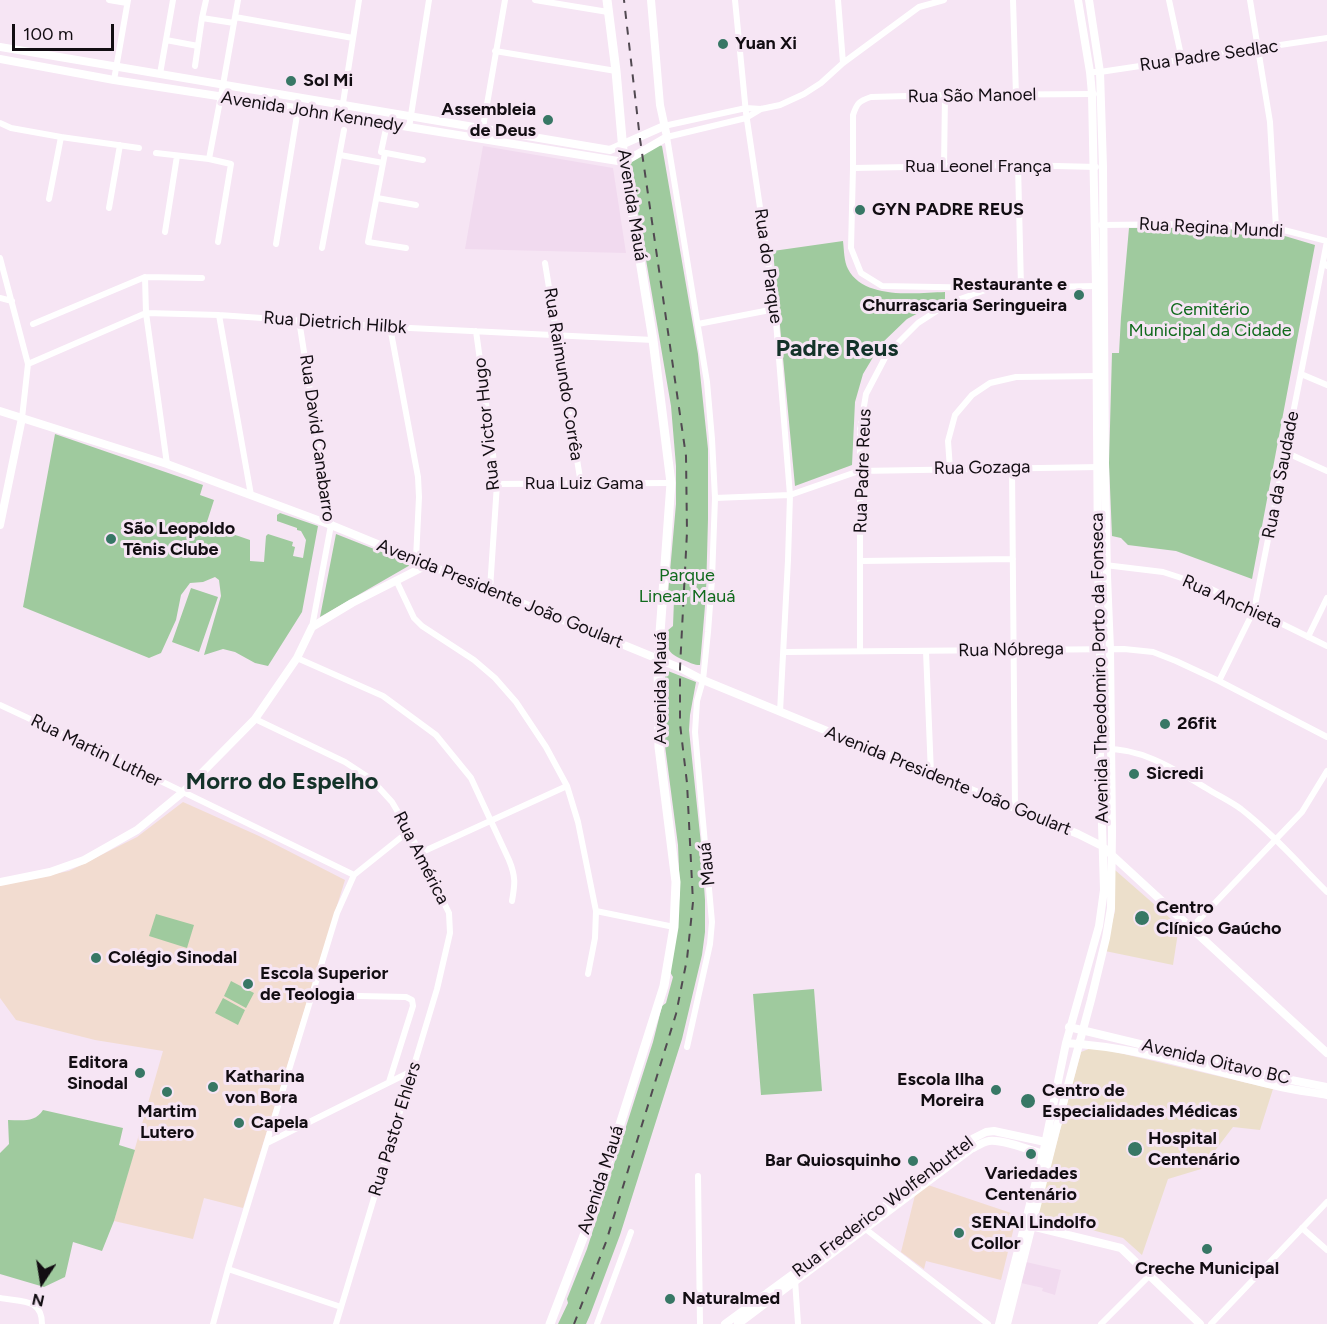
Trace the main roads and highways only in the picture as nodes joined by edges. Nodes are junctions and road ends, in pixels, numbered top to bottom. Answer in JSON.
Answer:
{"nodes":[{"id":1,"x":607,"y":0,"type":"edge"},
{"id":2,"x":651,"y":0,"type":"edge"},
{"id":3,"x":1078,"y":0,"type":"edge"},
{"id":4,"x":1089,"y":0,"type":"edge"},
{"id":5,"x":1092,"y":15,"type":"junction"},
{"id":6,"x":1081,"y":17,"type":"junction"},
{"id":7,"x":0,"y":47,"type":"edge"},
{"id":8,"x":0,"y":59,"type":"edge"},
{"id":9,"x":1097,"y":94,"type":"junction"},
{"id":10,"x":664,"y":126,"type":"junction"},
{"id":11,"x":622,"y":144,"type":"junction"},
{"id":12,"x":624,"y":162,"type":"junction"},
{"id":13,"x":0,"y":411,"type":"edge"},
{"id":14,"x":22,"y":418,"type":"junction"},
{"id":15,"x":3,"y":494,"type":"edge"},
{"id":16,"x":0,"y":525,"type":"edge"},
{"id":17,"x":429,"y":564,"type":"junction"},
{"id":18,"x":1105,"y":649,"type":"junction"},
{"id":19,"x":658,"y":660,"type":"junction"},
{"id":20,"x":1100,"y":688,"type":"junction"},
{"id":21,"x":1110,"y":688,"type":"junction"},
{"id":22,"x":1110,"y":723,"type":"junction"},
{"id":23,"x":1100,"y":724,"type":"junction"},
{"id":24,"x":1111,"y":780,"type":"junction"},
{"id":25,"x":1101,"y":781,"type":"junction"},
{"id":26,"x":1102,"y":820,"type":"junction"},
{"id":27,"x":1112,"y":820,"type":"junction"},
{"id":28,"x":1102,"y":846,"type":"junction"},
{"id":29,"x":1112,"y":855,"type":"junction"},
{"id":30,"x":0,"y":882,"type":"edge"},
{"id":31,"x":1108,"y":891,"type":"junction"},
{"id":32,"x":1093,"y":946,"type":"junction"},
{"id":33,"x":1104,"y":949,"type":"junction"},
{"id":34,"x":1087,"y":971,"type":"junction"},
{"id":35,"x":1098,"y":974,"type":"junction"},
{"id":36,"x":1070,"y":1028,"type":"junction"},
{"id":37,"x":1082,"y":1031,"type":"junction"},
{"id":38,"x":1066,"y":1043,"type":"junction"},
{"id":39,"x":1079,"y":1044,"type":"junction"},
{"id":40,"x":1327,"y":1053,"type":"edge"},
{"id":41,"x":1327,"y":1087,"type":"edge"},
{"id":42,"x":1312,"y":1088,"type":"junction"},
{"id":43,"x":1056,"y":1091,"type":"junction"},
{"id":44,"x":1066,"y":1094,"type":"junction"},
{"id":45,"x":1327,"y":1095,"type":"edge"},
{"id":46,"x":1049,"y":1143,"type":"junction"},
{"id":47,"x":1046,"y":1155,"type":"junction"},
{"id":48,"x":927,"y":1178,"type":"junction"},
{"id":49,"x":1029,"y":1226,"type":"junction"},
{"id":50,"x":748,"y":1312,"type":"junction"},
{"id":51,"x":550,"y":1324,"type":"edge"},
{"id":52,"x":725,"y":1324,"type":"edge"},
{"id":53,"x":738,"y":1324,"type":"edge"},
{"id":54,"x":999,"y":1324,"type":"edge"},
{"id":55,"x":1007,"y":1324,"type":"edge"},
{"id":56,"x":1200,"y":1324,"type":"edge"}],
"edges":[{"from":1,"to":11,"type":"main road","name":"Avenida Mauá"},
{"from":2,"to":10,"type":"main road"},
{"from":3,"to":6,"type":"main road","name":"Avenida Theodomiro Porto da Fonseca"},
{"from":4,"to":5,"type":"main road","name":"Avenida Theodomiro Porto da Fonseca"},
{"from":5,"to":6,"type":"main road"},
{"from":5,"to":9,"type":"main road","name":"Avenida Theodomiro Porto da Fonseca"},
{"from":6,"to":9,"type":"main road","name":"Avenida Theodomiro Porto da Fonseca"},
{"from":7,"to":11,"type":"main road","name":"Avenida John Kennedy"},
{"from":8,"to":12,"type":"main road","name":"Avenida John Kennedy"},
{"from":9,"to":18,"type":"main road","name":"Avenida Theodomiro Porto da Fonseca"},
{"from":10,"to":11,"type":"main road","name":"Avenida John Kennedy"},
{"from":10,"to":12,"type":"main road"},
{"from":11,"to":12,"type":"main road","name":"Avenida Mauá"},
{"from":12,"to":19,"type":"main road","name":"Avenida Mauá"},
{"from":13,"to":14,"type":"main road","name":"Avenida Presidente João Goulart"},
{"from":14,"to":15,"type":"main road"},
{"from":14,"to":17,"type":"main road","name":"Avenida Presidente João Goulart"},
{"from":15,"to":16,"type":"main road"},
{"from":17,"to":19,"type":"main road","name":"Avenida Presidente João Goulart"},
{"from":17,"to":30,"type":"main road"},
{"from":18,"to":20,"type":"main road","name":"Avenida Theodomiro Porto da Fonseca"},
{"from":18,"to":21,"type":"main road","name":"Avenida Theodomiro Porto da Fonseca"},
{"from":19,"to":28,"type":"main road","name":"Avenida Presidente João Goulart"},
{"from":19,"to":51,"type":"main road","name":"Avenida Mauá"},
{"from":20,"to":21,"type":"main road"},
{"from":20,"to":23,"type":"main road","name":"Avenida Theodomiro Porto da Fonseca"},
{"from":21,"to":22,"type":"main road","name":"Avenida Theodomiro Porto da Fonseca"},
{"from":22,"to":23,"type":"main road"},
{"from":22,"to":24,"type":"main road","name":"Avenida Theodomiro Porto da Fonseca"},
{"from":23,"to":25,"type":"main road","name":"Avenida Theodomiro Porto da Fonseca"},
{"from":24,"to":25,"type":"main road"},
{"from":24,"to":27,"type":"main road","name":"Avenida Theodomiro Porto da Fonseca"},
{"from":25,"to":26,"type":"main road","name":"Avenida Theodomiro Porto da Fonseca"},
{"from":26,"to":27,"type":"main road"},
{"from":26,"to":28,"type":"main road","name":"Avenida Theodomiro Porto da Fonseca"},
{"from":27,"to":29,"type":"main road","name":"Avenida Theodomiro Porto da Fonseca"},
{"from":28,"to":29,"type":"main road","name":"Avenida Presidente João Goulart"},
{"from":28,"to":31,"type":"main road","name":"Avenida Theodomiro Porto da Fonseca"},
{"from":29,"to":31,"type":"main road","name":"Avenida Theodomiro Porto da Fonseca"},
{"from":29,"to":40,"type":"main road","name":"Avenida Presidente João Goulart"},
{"from":31,"to":32,"type":"main road","name":"Avenida Theodomiro Porto da Fonseca"},
{"from":31,"to":33,"type":"main road","name":"Avenida Theodomiro Porto da Fonseca"},
{"from":32,"to":33,"type":"main road"},
{"from":32,"to":34,"type":"main road","name":"Avenida Theodomiro Porto da Fonseca"},
{"from":33,"to":35,"type":"main road","name":"Avenida Theodomiro Porto da Fonseca"},
{"from":34,"to":35,"type":"main road"},
{"from":34,"to":36,"type":"main road","name":"Avenida Theodomiro Porto da Fonseca"},
{"from":35,"to":37,"type":"main road","name":"Avenida Theodomiro Porto da Fonseca"},
{"from":36,"to":37,"type":"main road","name":"Avenida Oitavo BC"},
{"from":36,"to":38,"type":"main road","name":"Avenida Theodomiro Porto da Fonseca"},
{"from":37,"to":39,"type":"main road","name":"Avenida Theodomiro Porto da Fonseca"},
{"from":37,"to":42,"type":"main road","name":"Avenida Oitavo BC"},
{"from":38,"to":39,"type":"main road","name":"Avenida Oitavo BC"},
{"from":38,"to":43,"type":"main road","name":"Avenida Theodomiro Porto da Fonseca"},
{"from":39,"to":42,"type":"main road","name":"Avenida Oitavo BC"},
{"from":39,"to":44,"type":"main road","name":"Avenida Theodomiro Porto da Fonseca"},
{"from":41,"to":42,"type":"main road","name":"Avenida Oitavo BC"},
{"from":42,"to":45,"type":"main road","name":"Avenida Oitavo BC"},
{"from":43,"to":44,"type":"main road"},
{"from":43,"to":46,"type":"main road","name":"Avenida Theodomiro Porto da Fonseca"},
{"from":44,"to":46,"type":"main road","name":"Avenida Theodomiro Porto da Fonseca"},
{"from":46,"to":47,"type":"main road","name":"Avenida Theodomiro Porto da Fonseca"},
{"from":46,"to":48,"type":"main road","name":"Rua Frederico Wolfenbuttel"},
{"from":47,"to":48,"type":"main road","name":"Rua Frederico Wolfenbuttel"},
{"from":47,"to":49,"type":"main road","name":"Avenida Theodomiro Porto da Fonseca"},
{"from":48,"to":50,"type":"main road","name":"Rua Frederico Wolfenbuttel"},
{"from":49,"to":54,"type":"main road","name":"Avenida Theodomiro Porto da Fonseca"},
{"from":49,"to":55,"type":"main road","name":"Avenida Theodomiro Porto da Fonseca"},
{"from":49,"to":56,"type":"main road"},
{"from":50,"to":52,"type":"main road","name":"Rua Frederico Wolfenbuttel"},
{"from":50,"to":53,"type":"main road","name":"Rua Frederico Wolfenbuttel"}]}
